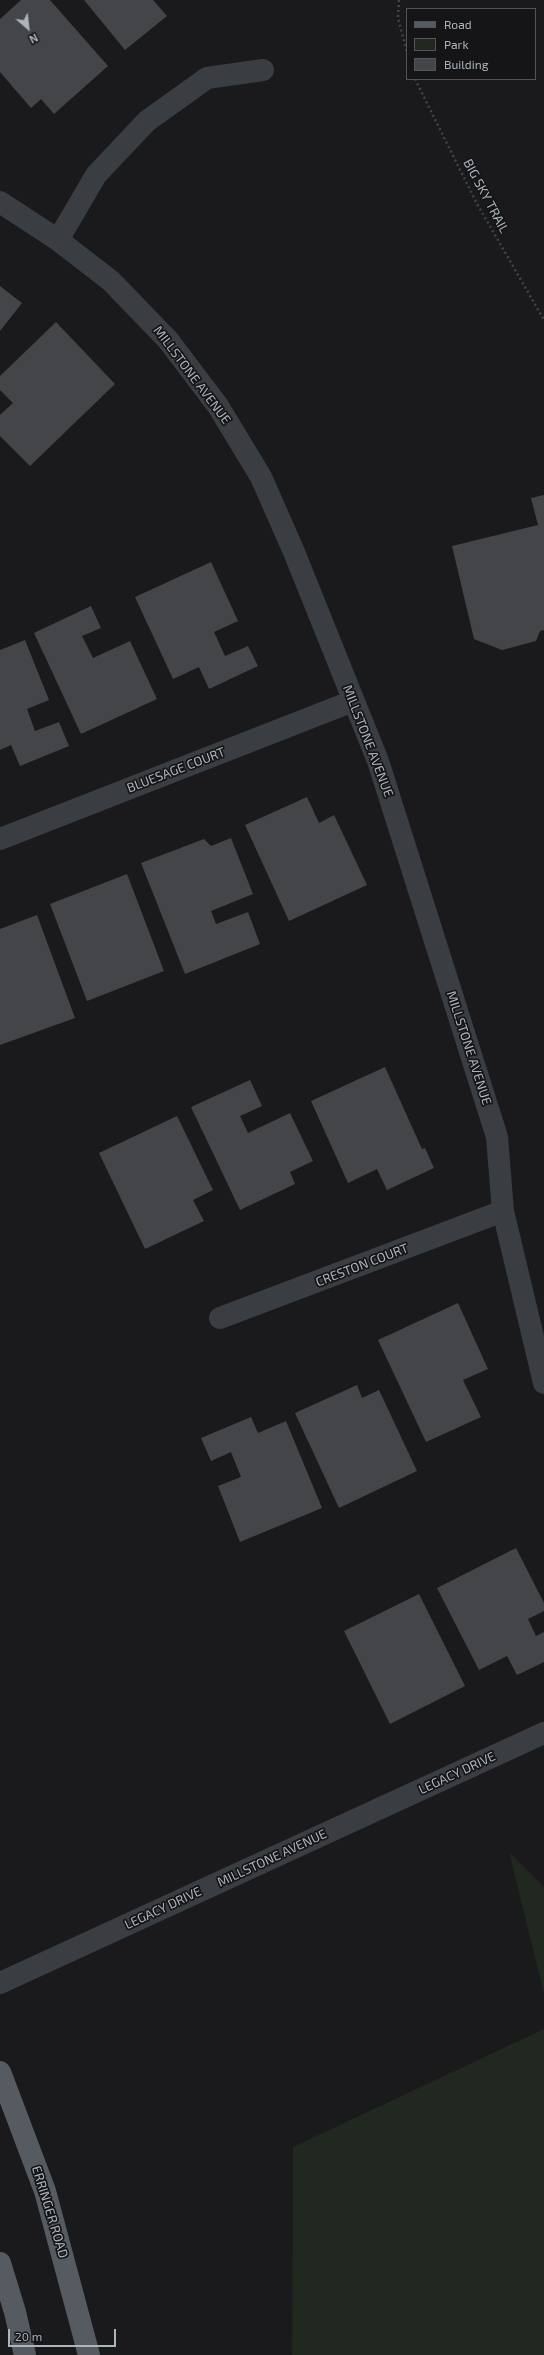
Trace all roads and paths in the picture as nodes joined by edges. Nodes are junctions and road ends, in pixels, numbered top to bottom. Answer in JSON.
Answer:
{"nodes":[{"id":1,"x":400,"y":0,"type":"edge"},
{"id":2,"x":406,"y":48,"type":"edge"},
{"id":3,"x":263,"y":70,"type":"dead end"},
{"id":4,"x":415,"y":80,"type":"edge"},
{"id":5,"x":0,"y":202,"type":"edge"},
{"id":6,"x":58,"y":240,"type":"junction"},
{"id":7,"x":544,"y":320,"type":"edge"},
{"id":8,"x":353,"y":701,"type":"junction"},
{"id":9,"x":0,"y":839,"type":"edge"},
{"id":10,"x":503,"y":1211,"type":"junction"},
{"id":11,"x":220,"y":1318,"type":"dead end"},
{"id":12,"x":544,"y":1383,"type":"edge"},
{"id":13,"x":544,"y":1733,"type":"edge"},
{"id":14,"x":0,"y":1983,"type":"edge"},
{"id":15,"x":0,"y":2072,"type":"edge"},
{"id":16,"x":0,"y":2263,"type":"edge"},
{"id":17,"x":25,"y":2355,"type":"edge"},
{"id":18,"x":89,"y":2355,"type":"edge"}],
"edges":[{"from":1,"to":2,"type":"path"},
{"from":3,"to":6,"type":"street"},
{"from":4,"to":7,"type":"path","name":"BIG SKY TRAIL"},
{"from":5,"to":6,"type":"street","name":"MILLSTONE AVENUE"},
{"from":6,"to":8,"type":"street","name":"MILLSTONE AVENUE"},
{"from":8,"to":9,"type":"street","name":"BLUESAGE COURT"},
{"from":8,"to":10,"type":"street","name":"MILLSTONE AVENUE"},
{"from":10,"to":11,"type":"street","name":"CRESTON COURT"},
{"from":10,"to":12,"type":"street","name":"MILLSTONE AVENUE"},
{"from":13,"to":14,"type":"street","name":"MILLSTONE AVENUE"},
{"from":15,"to":18,"type":"main road","name":"ERRINGER ROAD"},
{"from":16,"to":17,"type":"main road"}]}
